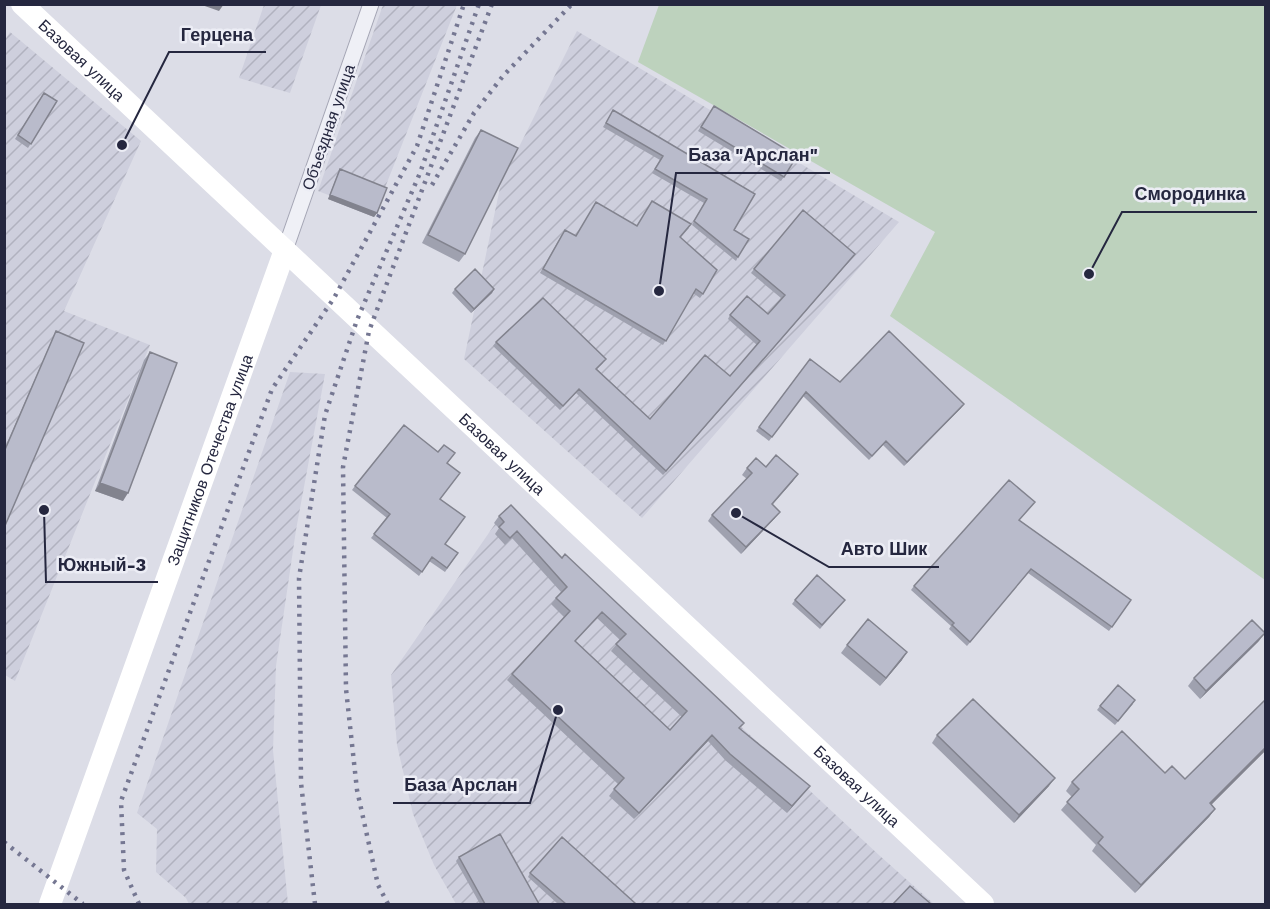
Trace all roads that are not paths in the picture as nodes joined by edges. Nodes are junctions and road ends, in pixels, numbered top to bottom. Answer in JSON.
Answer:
{"nodes":[{"id":1,"x":22,"y":4,"type":"edge"},
{"id":2,"x":371,"y":4,"type":"edge"},
{"id":3,"x":285,"y":250,"type":"junction"},
{"id":4,"x":50,"y":904,"type":"edge"},
{"id":5,"x":983,"y":904,"type":"edge"}],
"edges":[{"from":1,"to":3,"type":"main road","name":"Базовая улица"},
{"from":2,"to":3,"type":"street","name":"Объездная улица"},
{"from":3,"to":4,"type":"main road","name":"Защитников Отечества улица"},
{"from":3,"to":5,"type":"main road","name":"Базовая улица"}]}
